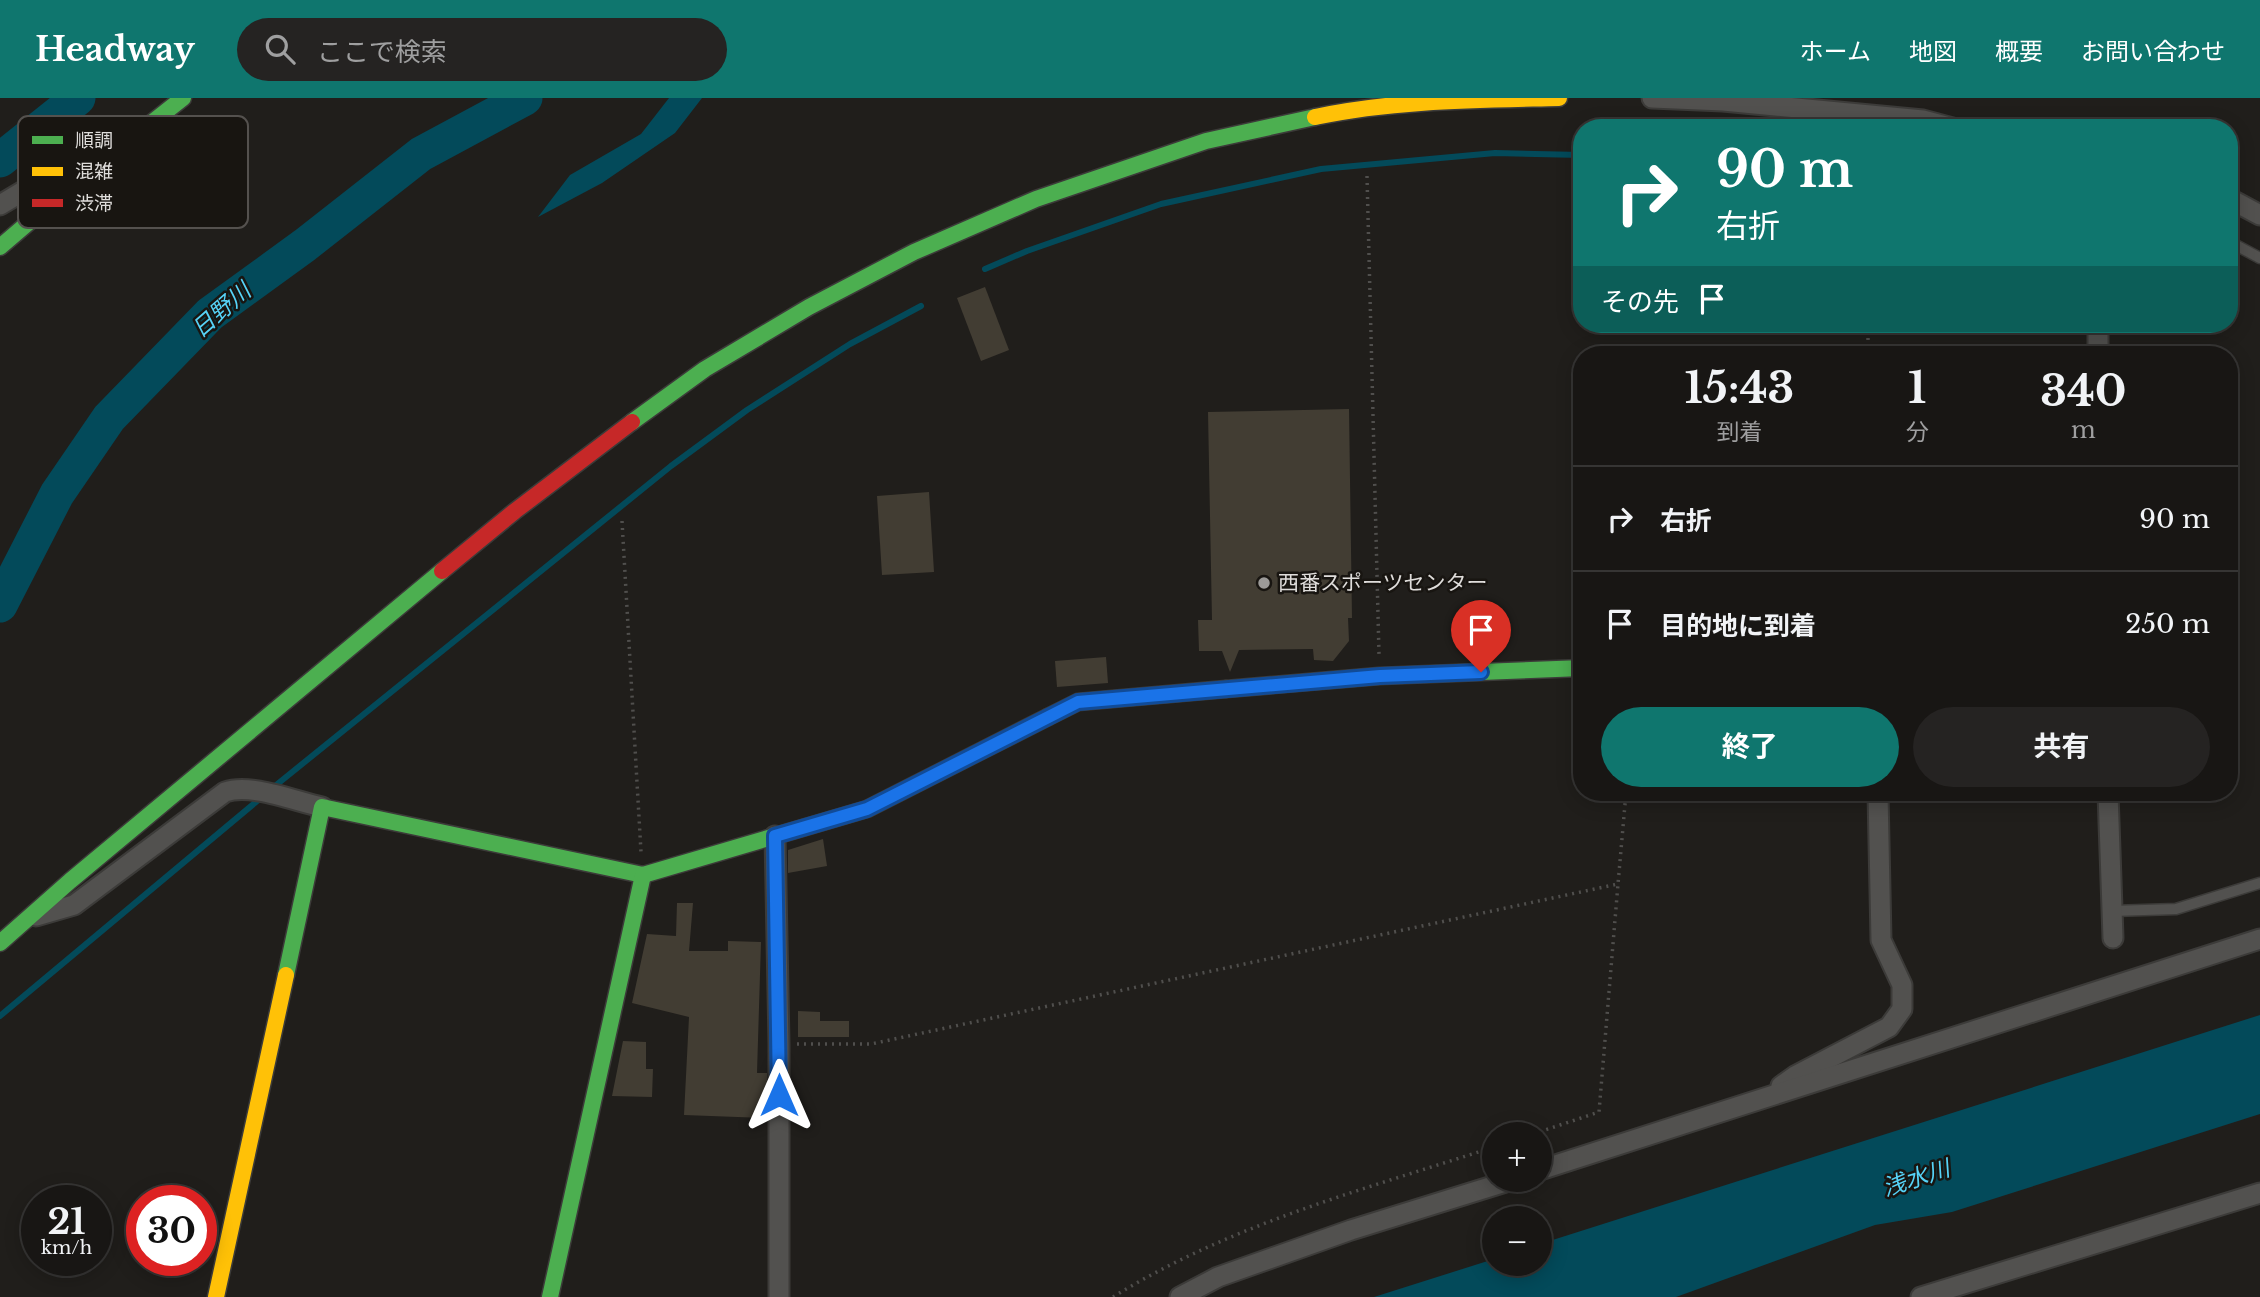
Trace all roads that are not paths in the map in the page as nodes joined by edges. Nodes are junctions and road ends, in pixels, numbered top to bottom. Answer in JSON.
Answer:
{"nodes":[{"id":1,"x":183,"y":98,"type":"edge"},
{"id":2,"x":1559,"y":98,"type":"edge"},
{"id":3,"x":1652,"y":98,"type":"edge"},
{"id":4,"x":160,"y":116,"type":"edge"},
{"id":5,"x":1912,"y":119,"type":"edge"},
{"id":6,"x":18,"y":194,"type":"edge"},
{"id":7,"x":2238,"y":203,"type":"edge"},
{"id":8,"x":0,"y":205,"type":"edge"},
{"id":9,"x":2260,"y":215,"type":"edge"},
{"id":10,"x":22,"y":228,"type":"edge"},
{"id":11,"x":2238,"y":246,"type":"edge"},
{"id":12,"x":0,"y":247,"type":"edge"},
{"id":13,"x":2260,"y":258,"type":"edge"},
{"id":14,"x":1573,"y":668,"type":"edge"},
{"id":15,"x":1878,"y":801,"type":"edge"},
{"id":16,"x":2108,"y":801,"type":"edge"},
{"id":17,"x":322,"y":807,"type":"junction"},
{"id":18,"x":775,"y":836,"type":"junction"},
{"id":19,"x":643,"y":875,"type":"junction"},
{"id":20,"x":2260,"y":883,"type":"edge"},
{"id":21,"x":2112,"y":911,"type":"junction"},
{"id":22,"x":32,"y":917,"type":"junction"},
{"id":23,"x":2113,"y":938,"type":"dead end"},
{"id":24,"x":2260,"y":939,"type":"edge"},
{"id":25,"x":0,"y":943,"type":"edge"},
{"id":26,"x":1763,"y":1099,"type":"junction"},
{"id":27,"x":1552,"y":1166,"type":"edge"},
{"id":28,"x":1482,"y":1189,"type":"edge"},
{"id":29,"x":2260,"y":1193,"type":"edge"},
{"id":30,"x":216,"y":1297,"type":"edge"},
{"id":31,"x":551,"y":1297,"type":"edge"},
{"id":32,"x":779,"y":1297,"type":"edge"},
{"id":33,"x":1180,"y":1297,"type":"edge"},
{"id":34,"x":1921,"y":1297,"type":"edge"}],
"edges":[{"from":1,"to":4,"type":"street"},
{"from":2,"to":22,"type":"street"},
{"from":3,"to":5,"type":"street"},
{"from":6,"to":8,"type":"street"},
{"from":7,"to":9,"type":"street"},
{"from":10,"to":12,"type":"street"},
{"from":11,"to":13,"type":"lane"},
{"from":14,"to":18,"type":"street"},
{"from":15,"to":26,"type":"street"},
{"from":16,"to":21,"type":"street"},
{"from":17,"to":19,"type":"street"},
{"from":17,"to":22,"type":"street"},
{"from":17,"to":30,"type":"street"},
{"from":18,"to":19,"type":"street"},
{"from":18,"to":32,"type":"street"},
{"from":19,"to":31,"type":"street"},
{"from":20,"to":21,"type":"lane"},
{"from":21,"to":23,"type":"street"},
{"from":22,"to":25,"type":"street"},
{"from":24,"to":26,"type":"street"},
{"from":26,"to":27,"type":"street"},
{"from":28,"to":33,"type":"street"},
{"from":29,"to":34,"type":"street"}]}
